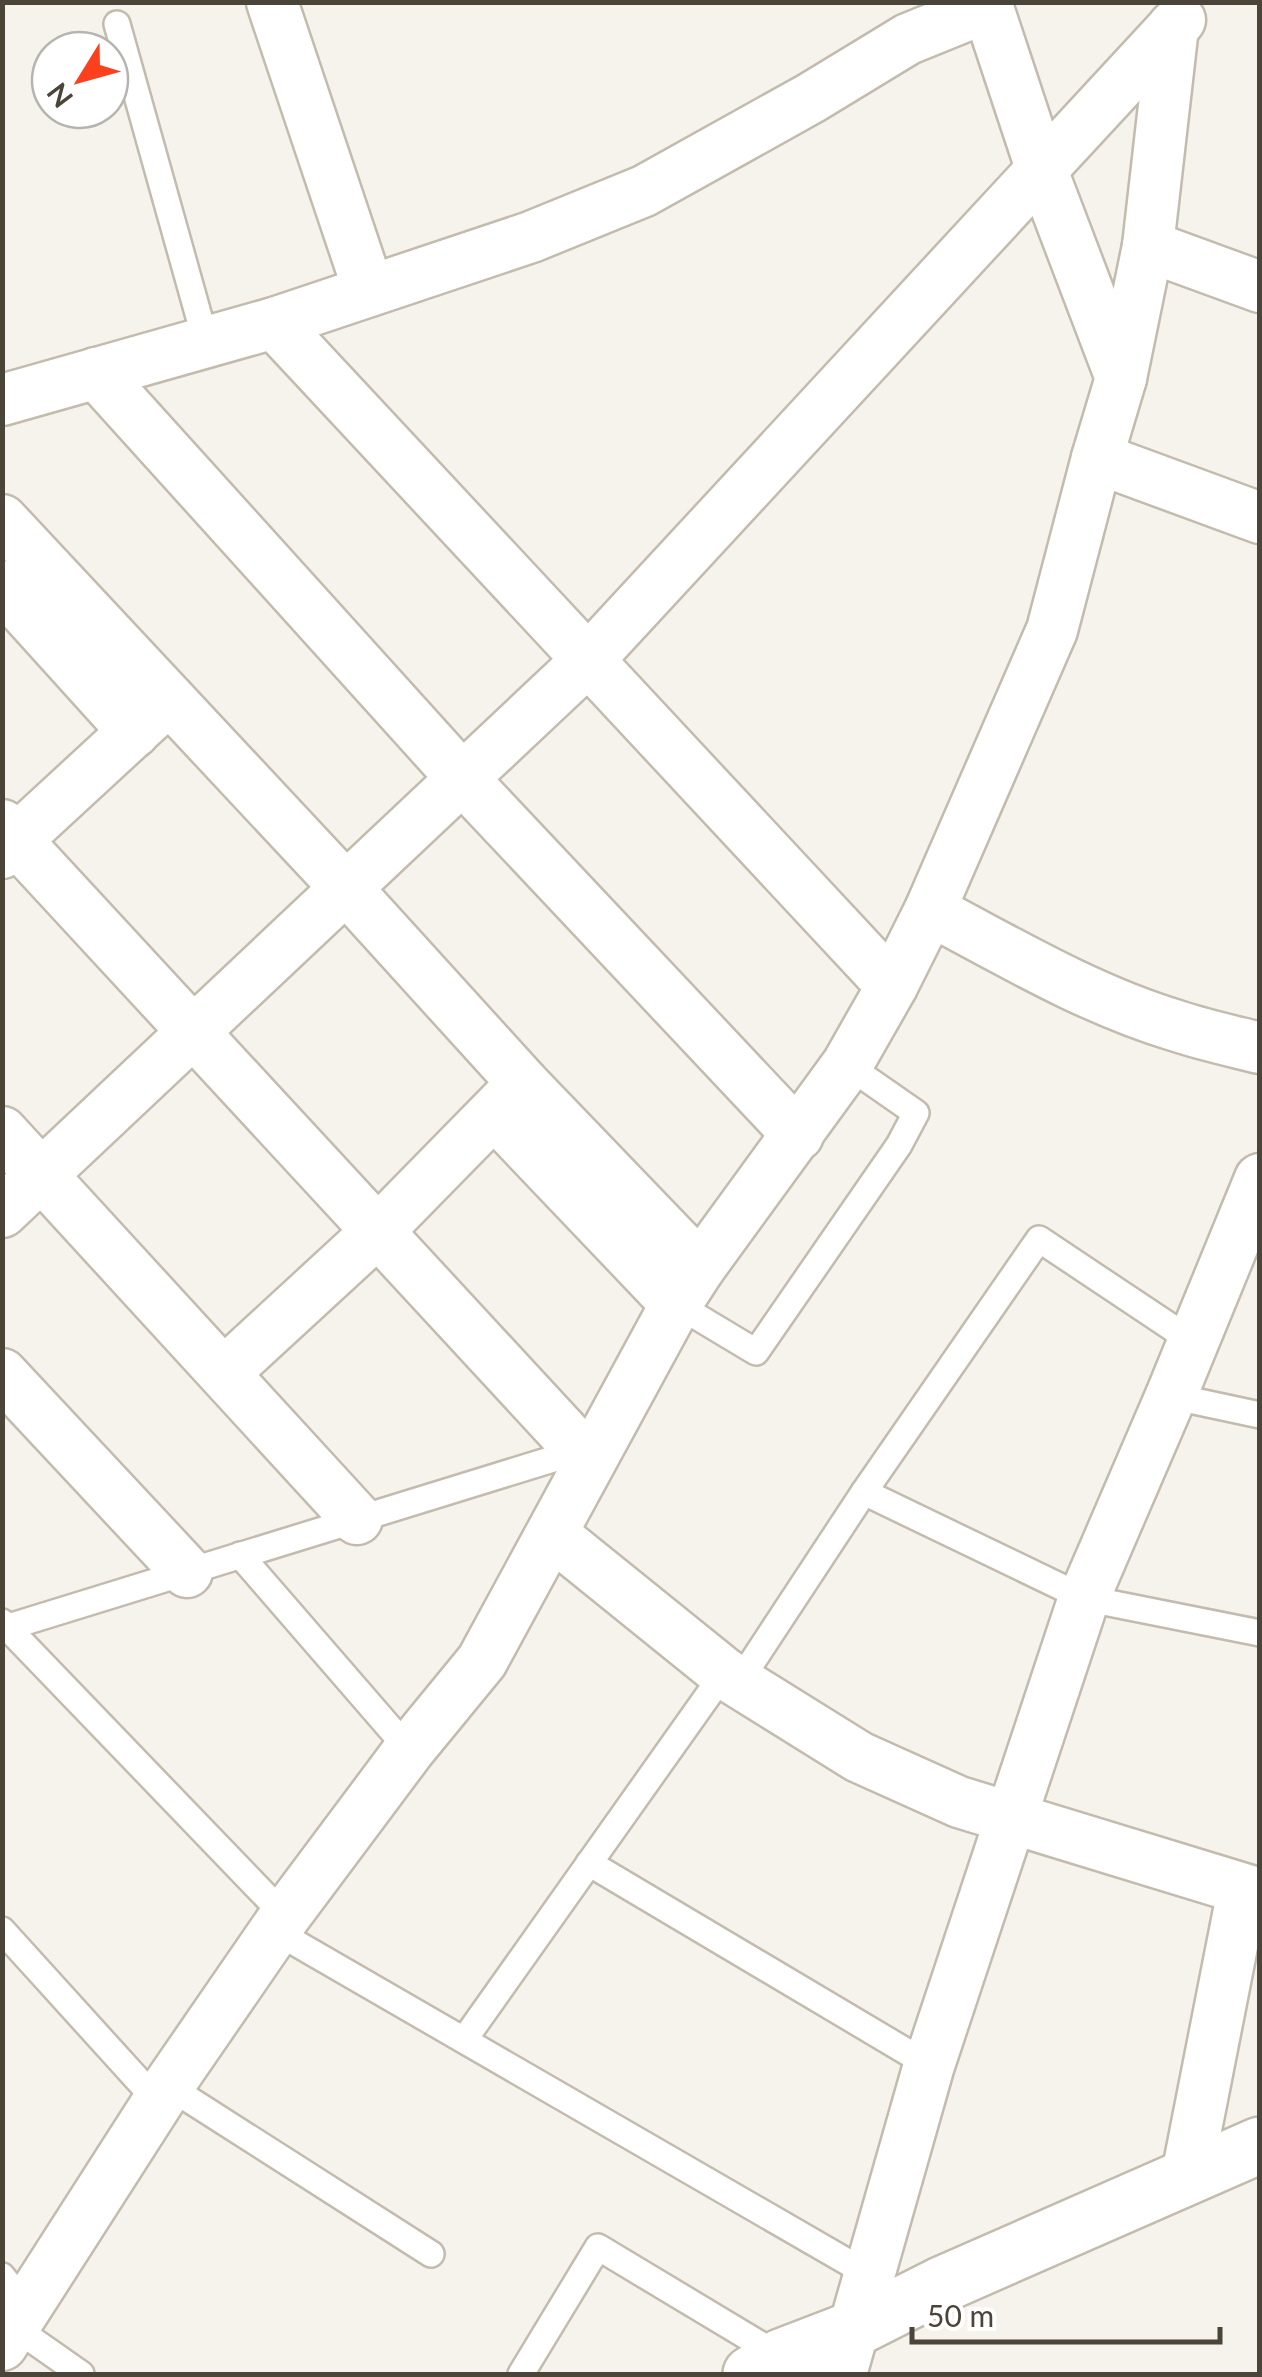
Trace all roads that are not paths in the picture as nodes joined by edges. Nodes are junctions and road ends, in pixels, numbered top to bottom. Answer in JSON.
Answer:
{"nodes":[{"id":1,"x":272,"y":2,"type":"edge"},
{"id":2,"x":986,"y":5,"type":"edge"},
{"id":3,"x":1185,"y":15,"type":"edge"},
{"id":4,"x":116,"y":24,"type":"dead end"},
{"id":5,"x":1041,"y":168,"type":"junction"},
{"id":6,"x":1148,"y":246,"type":"junction"},
{"id":7,"x":1260,"y":287,"type":"edge"},
{"id":8,"x":369,"y":290,"type":"junction"},
{"id":9,"x":274,"y":323,"type":"junction"},
{"id":10,"x":206,"y":342,"type":"junction"},
{"id":11,"x":96,"y":374,"type":"junction"},
{"id":12,"x":1121,"y":378,"type":"junction"},
{"id":13,"x":4,"y":390,"type":"edge"},
{"id":14,"x":1096,"y":458,"type":"junction"},
{"id":15,"x":1260,"y":518,"type":"edge"},
{"id":16,"x":2,"y":520,"type":"edge"},
{"id":17,"x":2,"y":586,"type":"edge"},
{"id":18,"x":588,"y":660,"type":"junction"},
{"id":19,"x":152,"y":715,"type":"junction"},
{"id":20,"x":462,"y":778,"type":"junction"},
{"id":21,"x":7,"y":839,"type":"edge"},
{"id":22,"x":346,"y":887,"type":"junction"},
{"id":23,"x":930,"y":910,"type":"junction"},
{"id":24,"x":892,"y":986,"type":"junction"},
{"id":25,"x":193,"y":1031,"type":"junction"},
{"id":26,"x":1260,"y":1048,"type":"edge"},
{"id":27,"x":847,"y":1065,"type":"junction"},
{"id":28,"x":509,"y":1099,"type":"junction"},
{"id":29,"x":2,"y":1132,"type":"edge"},
{"id":30,"x":798,"y":1135,"type":"junction"},
{"id":31,"x":43,"y":1174,"type":"junction"},
{"id":32,"x":1260,"y":1179,"type":"edge"},
{"id":33,"x":2,"y":1212,"type":"edge"},
{"id":34,"x":378,"y":1232,"type":"junction"},
{"id":35,"x":688,"y":1286,"type":"junction"},
{"id":36,"x":1192,"y":1341,"type":"junction"},
{"id":37,"x":224,"y":1373,"type":"junction"},
{"id":38,"x":2,"y":1374,"type":"edge"},
{"id":39,"x":1170,"y":1396,"type":"junction"},
{"id":40,"x":1260,"y":1415,"type":"edge"},
{"id":41,"x":585,"y":1456,"type":"junction"},
{"id":42,"x":864,"y":1492,"type":"junction"},
{"id":43,"x":357,"y":1519,"type":"junction"},
{"id":44,"x":552,"y":1534,"type":"junction"},
{"id":45,"x":240,"y":1555,"type":"junction"},
{"id":46,"x":187,"y":1572,"type":"junction"},
{"id":47,"x":1084,"y":1598,"type":"junction"},
{"id":48,"x":4,"y":1626,"type":"edge"},
{"id":49,"x":1260,"y":1633,"type":"edge"},
{"id":50,"x":732,"y":1678,"type":"junction"},
{"id":51,"x":409,"y":1750,"type":"junction"},
{"id":52,"x":1009,"y":1818,"type":"junction"},
{"id":53,"x":588,"y":1863,"type":"junction"},
{"id":54,"x":1251,"y":1892,"type":"edge"},
{"id":55,"x":280,"y":1924,"type":"junction"},
{"id":56,"x":2,"y":1930,"type":"edge"},
{"id":57,"x":464,"y":2040,"type":"junction"},
{"id":58,"x":929,"y":2065,"type":"junction"},
{"id":59,"x":163,"y":2094,"type":"junction"},
{"id":60,"x":1260,"y":2145,"type":"edge"},
{"id":61,"x":1187,"y":2175,"type":"junction"},
{"id":62,"x":431,"y":2254,"type":"dead end"},
{"id":63,"x":870,"y":2275,"type":"junction"},
{"id":64,"x":12,"y":2314,"type":"edge"},
{"id":65,"x":847,"y":2352,"type":"edge"},
{"id":66,"x":766,"y":2366,"type":"edge"},
{"id":67,"x":81,"y":2374,"type":"edge"},
{"id":68,"x":521,"y":2374,"type":"edge"}],
"edges":[{"from":1,"to":8,"type":"street"},
{"from":2,"to":5,"type":"street"},
{"from":2,"to":8,"type":"street"},
{"from":3,"to":5,"type":"street"},
{"from":3,"to":6,"type":"street"},
{"from":4,"to":10,"type":"lane"},
{"from":5,"to":12,"type":"street"},
{"from":5,"to":18,"type":"street"},
{"from":6,"to":7,"type":"street"},
{"from":6,"to":12,"type":"street"},
{"from":8,"to":9,"type":"street"},
{"from":9,"to":10,"type":"street"},
{"from":9,"to":18,"type":"street"},
{"from":10,"to":11,"type":"street"},
{"from":11,"to":13,"type":"street"},
{"from":11,"to":20,"type":"street"},
{"from":12,"to":14,"type":"street"},
{"from":14,"to":15,"type":"street"},
{"from":14,"to":23,"type":"street"},
{"from":16,"to":19,"type":"street"},
{"from":17,"to":19,"type":"street"},
{"from":18,"to":20,"type":"street"},
{"from":18,"to":24,"type":"street"},
{"from":19,"to":21,"type":"street"},
{"from":19,"to":22,"type":"street"},
{"from":20,"to":22,"type":"street"},
{"from":20,"to":30,"type":"street"},
{"from":21,"to":25,"type":"street"},
{"from":22,"to":25,"type":"street"},
{"from":22,"to":28,"type":"street"},
{"from":23,"to":24,"type":"street"},
{"from":23,"to":26,"type":"street"},
{"from":24,"to":27,"type":"street"},
{"from":25,"to":31,"type":"street"},
{"from":25,"to":34,"type":"street"},
{"from":27,"to":30,"type":"street"},
{"from":27,"to":35,"type":"lane"},
{"from":28,"to":34,"type":"street"},
{"from":28,"to":35,"type":"street"},
{"from":29,"to":31,"type":"street"},
{"from":30,"to":35,"type":"street"},
{"from":31,"to":33,"type":"street"},
{"from":31,"to":37,"type":"street"},
{"from":32,"to":36,"type":"street"},
{"from":34,"to":37,"type":"street"},
{"from":34,"to":41,"type":"street"},
{"from":35,"to":41,"type":"street"},
{"from":36,"to":39,"type":"street"},
{"from":36,"to":42,"type":"lane"},
{"from":37,"to":43,"type":"street"},
{"from":38,"to":46,"type":"street"},
{"from":39,"to":40,"type":"lane"},
{"from":39,"to":47,"type":"street"},
{"from":41,"to":43,"type":"lane"},
{"from":41,"to":44,"type":"street"},
{"from":42,"to":47,"type":"lane"},
{"from":42,"to":50,"type":"lane"},
{"from":43,"to":45,"type":"lane"},
{"from":44,"to":50,"type":"street"},
{"from":44,"to":51,"type":"street"},
{"from":45,"to":46,"type":"lane"},
{"from":45,"to":51,"type":"lane"},
{"from":46,"to":48,"type":"lane"},
{"from":47,"to":49,"type":"lane"},
{"from":47,"to":52,"type":"street"},
{"from":48,"to":55,"type":"lane"},
{"from":50,"to":52,"type":"street"},
{"from":50,"to":53,"type":"lane"},
{"from":51,"to":55,"type":"street"},
{"from":52,"to":54,"type":"street"},
{"from":52,"to":58,"type":"street"},
{"from":53,"to":57,"type":"lane"},
{"from":53,"to":58,"type":"lane"},
{"from":54,"to":61,"type":"street"},
{"from":55,"to":57,"type":"lane"},
{"from":55,"to":59,"type":"street"},
{"from":56,"to":59,"type":"lane"},
{"from":57,"to":63,"type":"lane"},
{"from":58,"to":63,"type":"street"},
{"from":59,"to":62,"type":"lane"},
{"from":59,"to":64,"type":"street"},
{"from":60,"to":61,"type":"street"},
{"from":61,"to":65,"type":"street"},
{"from":63,"to":65,"type":"street"},
{"from":64,"to":67,"type":"lane"},
{"from":65,"to":66,"type":"street"},
{"from":66,"to":68,"type":"lane"}]}
